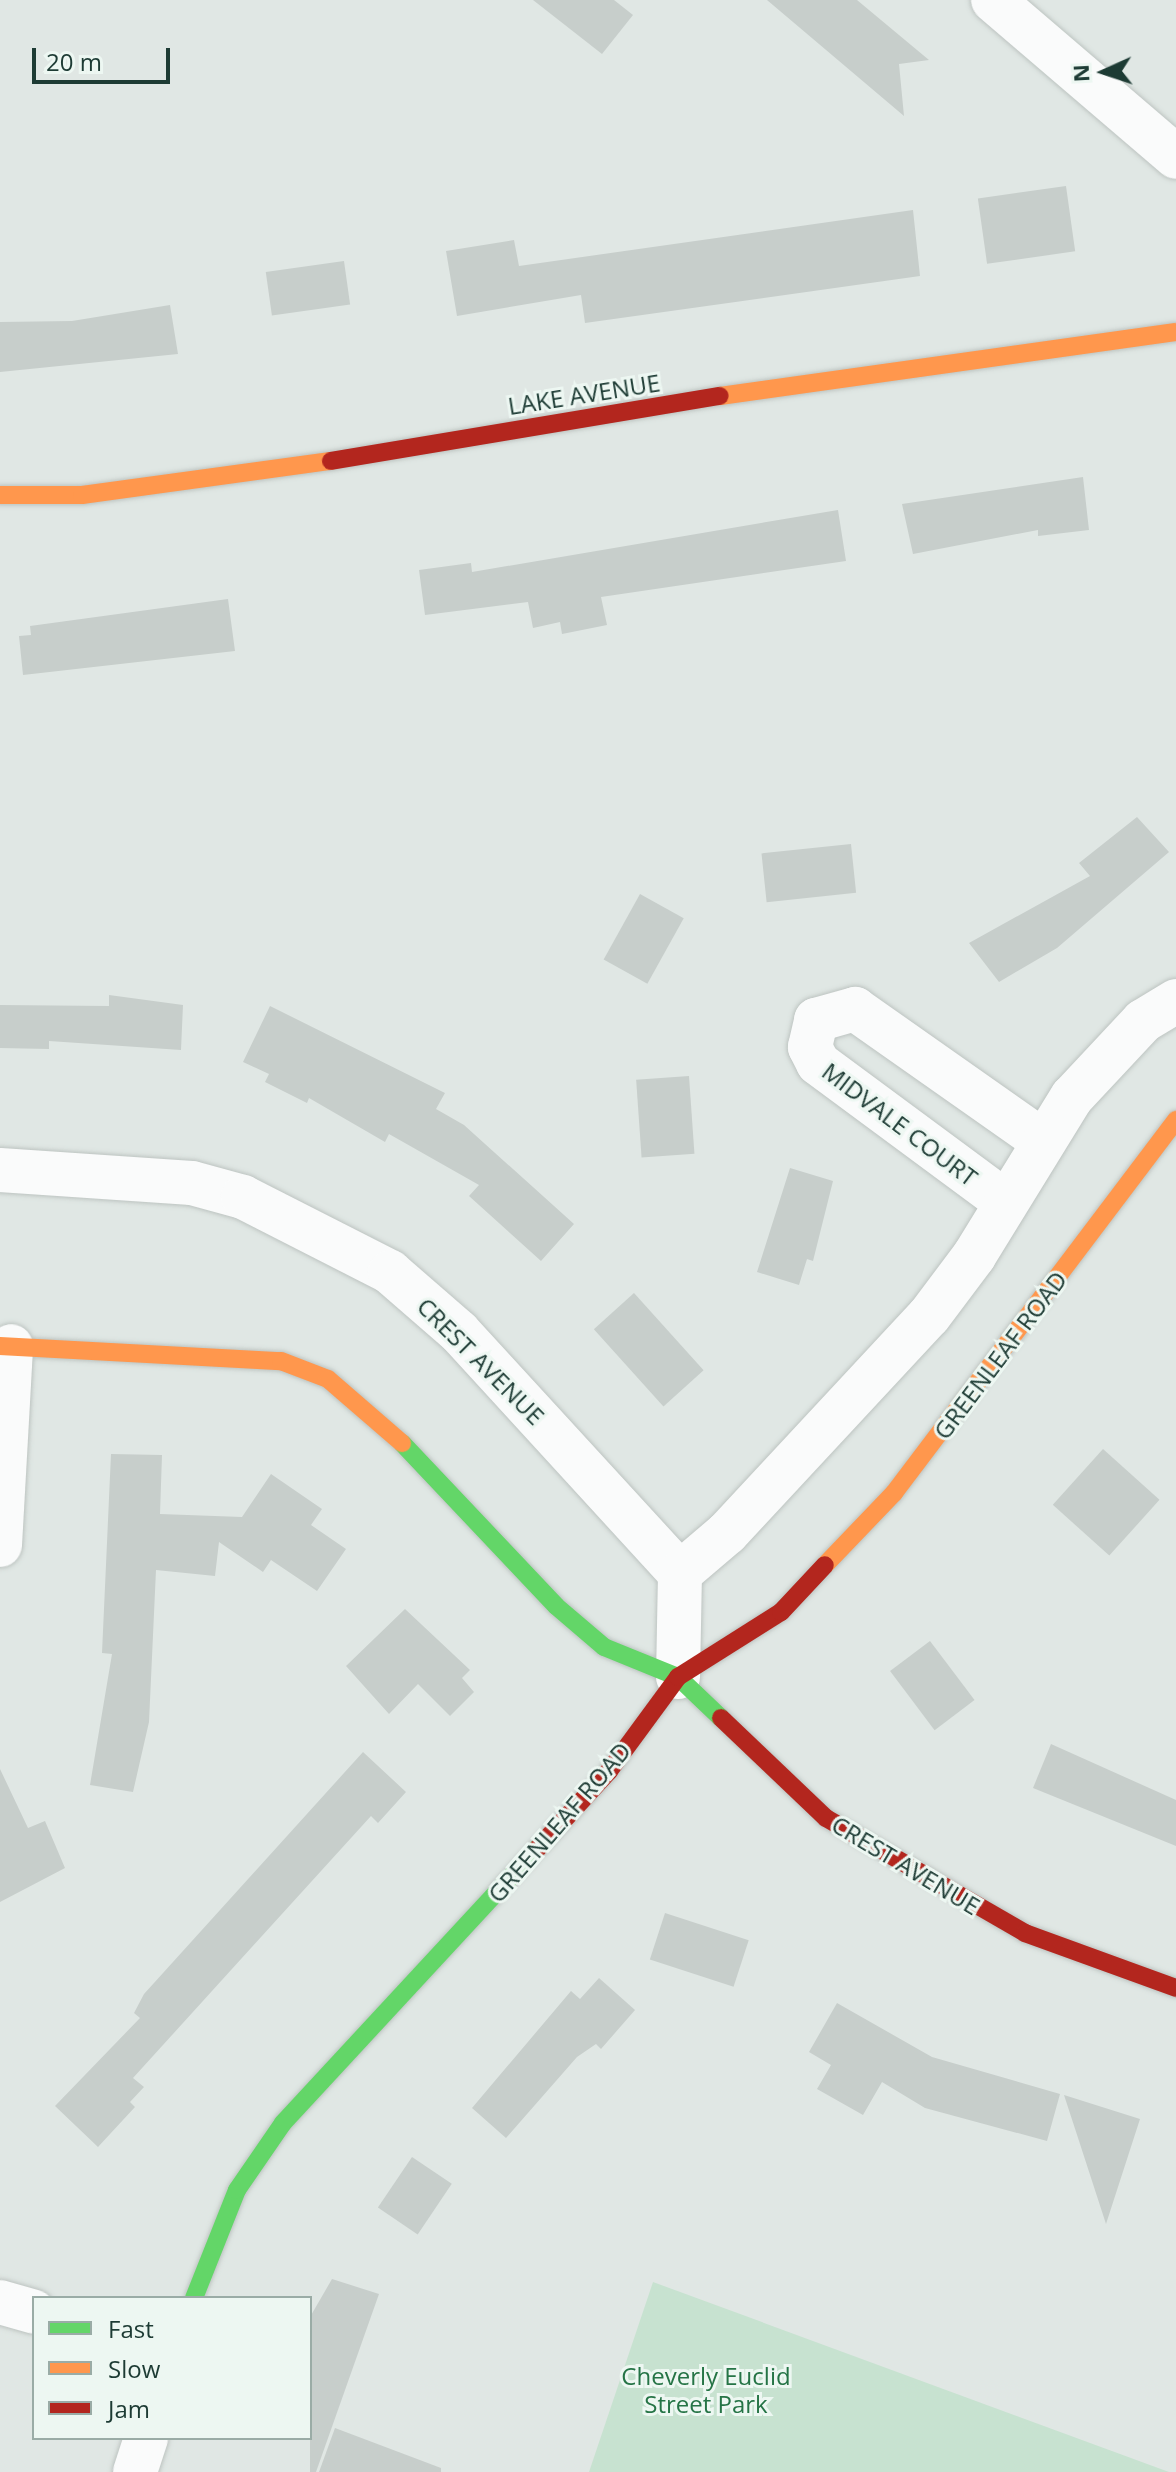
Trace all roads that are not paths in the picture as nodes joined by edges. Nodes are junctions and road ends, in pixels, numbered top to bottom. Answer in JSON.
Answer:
{"nodes":[{"id":1,"x":993,"y":0,"type":"edge"},
{"id":2,"x":1176,"y":157,"type":"edge"},
{"id":3,"x":1176,"y":332,"type":"edge"},
{"id":4,"x":0,"y":495,"type":"edge"},
{"id":5,"x":1176,"y":1001,"type":"edge"},
{"id":6,"x":1176,"y":1120,"type":"edge"},
{"id":7,"x":1040,"y":1139,"type":"junction"},
{"id":8,"x":0,"y":1170,"type":"edge"},
{"id":9,"x":1003,"y":1200,"type":"junction"},
{"id":10,"x":5,"y":1346,"type":"edge"},
{"id":11,"x":0,"y":1545,"type":"edge"},
{"id":12,"x":680,"y":1573,"type":"junction"},
{"id":13,"x":678,"y":1677,"type":"junction"},
{"id":14,"x":1176,"y":1988,"type":"edge"},
{"id":15,"x":195,"y":2296,"type":"edge"},
{"id":16,"x":0,"y":2302,"type":"edge"},
{"id":17,"x":32,"y":2311,"type":"edge"},
{"id":18,"x":145,"y":2440,"type":"edge"},
{"id":19,"x":135,"y":2472,"type":"edge"}],
"edges":[{"from":1,"to":2,"type":"street"},
{"from":3,"to":4,"type":"street","name":"LAKE AVENUE"},
{"from":5,"to":7,"type":"street"},
{"from":6,"to":13,"type":"street","name":"GREENLEAF ROAD"},
{"from":7,"to":9,"type":"street"},
{"from":7,"to":9,"type":"street","name":"MIDVALE COURT"},
{"from":8,"to":12,"type":"street","name":"CREST AVENUE"},
{"from":9,"to":12,"type":"street"},
{"from":10,"to":11,"type":"street"},
{"from":10,"to":13,"type":"street","name":"CREST AVENUE"},
{"from":12,"to":13,"type":"street"},
{"from":13,"to":14,"type":"street","name":"CREST AVENUE"},
{"from":13,"to":15,"type":"street","name":"GREENLEAF ROAD"},
{"from":16,"to":17,"type":"street"},
{"from":18,"to":19,"type":"street"}]}
